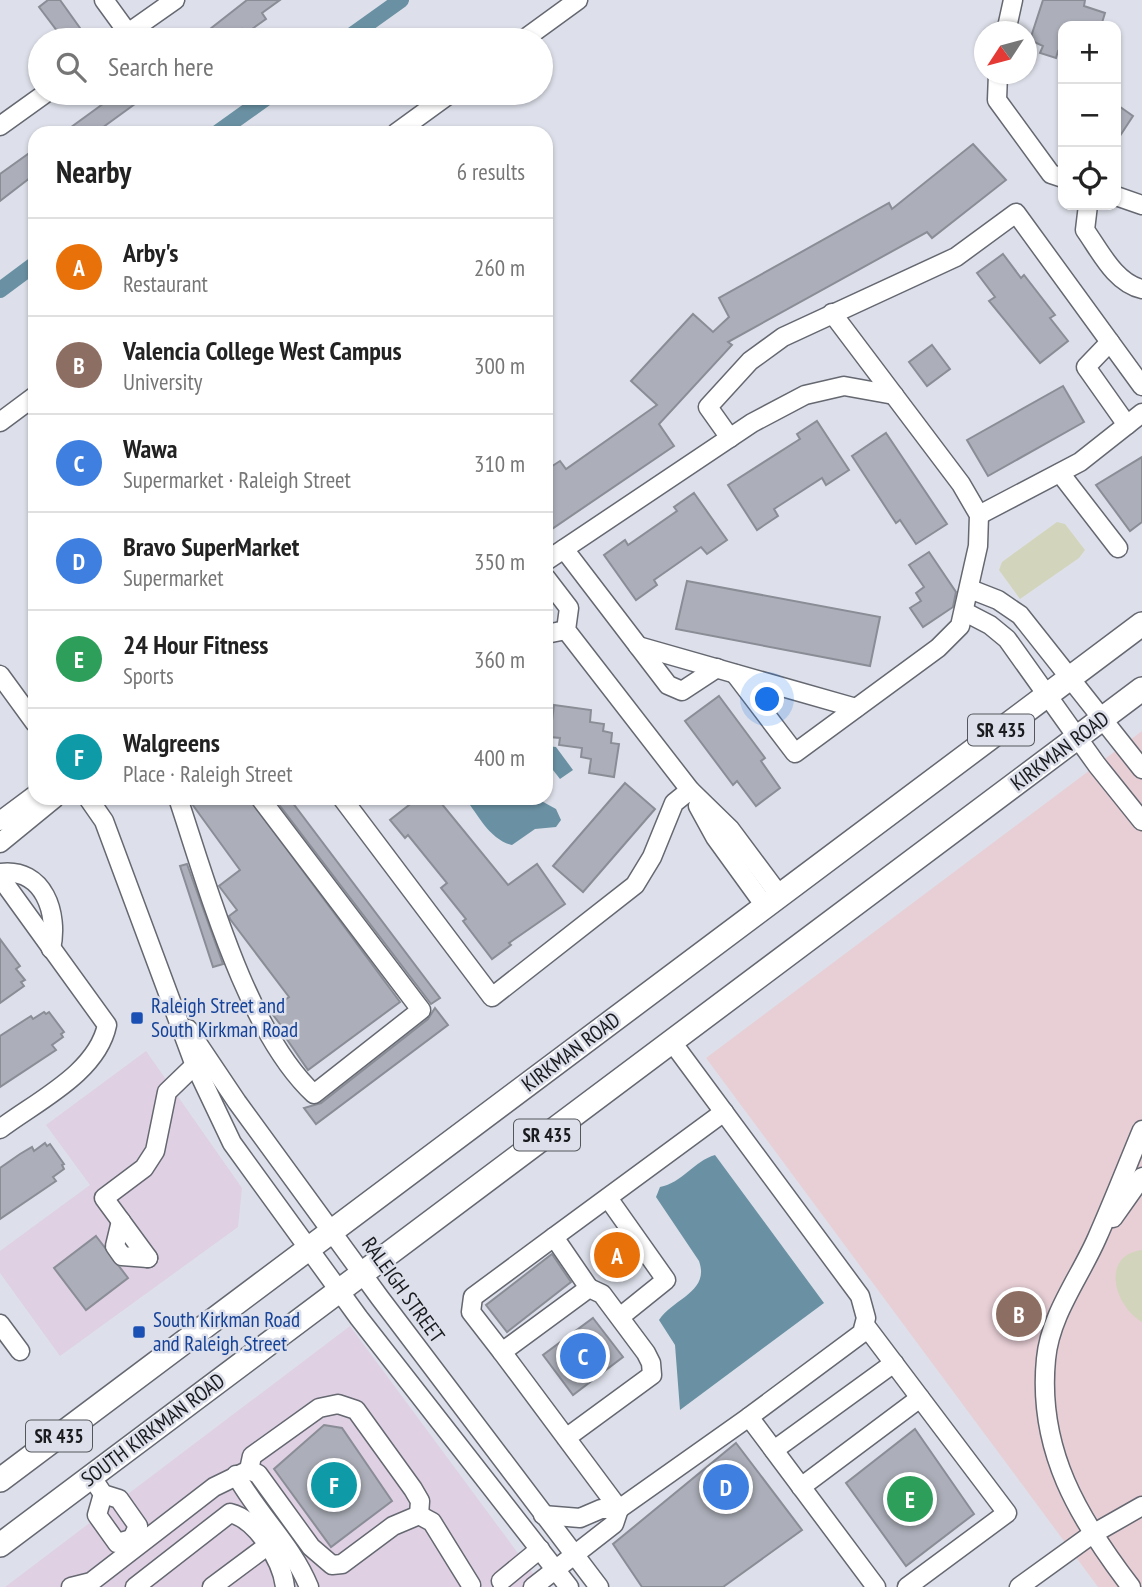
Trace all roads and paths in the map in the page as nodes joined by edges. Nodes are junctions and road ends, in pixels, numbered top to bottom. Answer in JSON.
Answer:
{"nodes":[{"id":1,"x":104,"y":0,"type":"edge"},
{"id":2,"x":175,"y":0,"type":"edge"},
{"id":3,"x":578,"y":0,"type":"edge"},
{"id":4,"x":1013,"y":0,"type":"edge"},
{"id":5,"x":1008,"y":21,"type":"edge"},
{"id":6,"x":118,"y":28,"type":"edge"},
{"id":7,"x":136,"y":28,"type":"edge"},
{"id":8,"x":540,"y":28,"type":"edge"},
{"id":9,"x":998,"y":84,"type":"edge"},
{"id":10,"x":30,"y":105,"type":"edge"},
{"id":11,"x":434,"y":105,"type":"edge"},
{"id":12,"x":406,"y":126,"type":"edge"},
{"id":13,"x":0,"y":127,"type":"edge"},
{"id":14,"x":1058,"y":176,"type":"edge"},
{"id":15,"x":1121,"y":198,"type":"edge"},
{"id":16,"x":1142,"y":205,"type":"edge"},
{"id":17,"x":1087,"y":210,"type":"edge"},
{"id":18,"x":1142,"y":289,"type":"edge"},
{"id":19,"x":832,"y":313,"type":"junction"},
{"id":20,"x":1110,"y":342,"type":"junction"},
{"id":21,"x":1142,"y":386,"type":"edge"},
{"id":22,"x":894,"y":395,"type":"junction"},
{"id":23,"x":28,"y":401,"type":"edge"},
{"id":24,"x":1142,"y":413,"type":"edge"},
{"id":25,"x":0,"y":422,"type":"edge"},
{"id":26,"x":1127,"y":425,"type":"junction"},
{"id":27,"x":730,"y":438,"type":"junction"},
{"id":28,"x":1060,"y":473,"type":"junction"},
{"id":29,"x":979,"y":515,"type":"junction"},
{"id":30,"x":1118,"y":548,"type":"dead end"},
{"id":31,"x":564,"y":549,"type":"junction"},
{"id":32,"x":553,"y":556,"type":"edge"},
{"id":33,"x":580,"y":570,"type":"junction"},
{"id":34,"x":553,"y":582,"type":"edge"},
{"id":35,"x":553,"y":587,"type":"edge"},
{"id":36,"x":970,"y":589,"type":"junction"},
{"id":37,"x":965,"y":612,"type":"junction"},
{"id":38,"x":1142,"y":624,"type":"edge"},
{"id":39,"x":566,"y":630,"type":"junction"},
{"id":40,"x":553,"y":633,"type":"edge"},
{"id":41,"x":638,"y":646,"type":"junction"},
{"id":42,"x":717,"y":668,"type":"junction"},
{"id":43,"x":735,"y":674,"type":"junction"},
{"id":44,"x":0,"y":675,"type":"edge"},
{"id":45,"x":1070,"y":678,"type":"junction"},
{"id":46,"x":1142,"y":689,"type":"edge"},
{"id":47,"x":1048,"y":695,"type":"junction"},
{"id":48,"x":856,"y":708,"type":"junction"},
{"id":49,"x":28,"y":713,"type":"edge"},
{"id":50,"x":1102,"y":719,"type":"junction"},
{"id":51,"x":1078,"y":737,"type":"junction"},
{"id":52,"x":1142,"y":769,"type":"edge"},
{"id":53,"x":690,"y":790,"type":"junction"},
{"id":54,"x":28,"y":803,"type":"edge"},
{"id":55,"x":43,"y":805,"type":"edge"},
{"id":56,"x":93,"y":805,"type":"edge"},
{"id":57,"x":181,"y":805,"type":"edge"},
{"id":58,"x":265,"y":805,"type":"edge"},
{"id":59,"x":347,"y":805,"type":"edge"},
{"id":60,"x":1142,"y":821,"type":"edge"},
{"id":61,"x":4,"y":829,"type":"edge"},
{"id":62,"x":0,"y":875,"type":"edge"},
{"id":63,"x":772,"y":901,"type":"junction"},
{"id":64,"x":51,"y":949,"type":"junction"},
{"id":65,"x":178,"y":1014,"type":"junction"},
{"id":66,"x":672,"y":1042,"type":"junction"},
{"id":67,"x":195,"y":1065,"type":"junction"},
{"id":68,"x":724,"y":1112,"type":"junction"},
{"id":69,"x":0,"y":1129,"type":"edge"},
{"id":70,"x":1142,"y":1130,"type":"edge"},
{"id":71,"x":1142,"y":1177,"type":"edge"},
{"id":72,"x":608,"y":1198,"type":"junction"},
{"id":73,"x":121,"y":1221,"type":"dead end"},
{"id":74,"x":332,"y":1231,"type":"junction"},
{"id":75,"x":554,"y":1237,"type":"junction"},
{"id":76,"x":1096,"y":1240,"type":"junction"},
{"id":77,"x":309,"y":1249,"type":"junction"},
{"id":78,"x":363,"y":1274,"type":"junction"},
{"id":79,"x":590,"y":1288,"type":"junction"},
{"id":80,"x":339,"y":1291,"type":"junction"},
{"id":81,"x":620,"y":1317,"type":"junction"},
{"id":82,"x":0,"y":1324,"type":"edge"},
{"id":83,"x":865,"y":1325,"type":"junction"},
{"id":84,"x":20,"y":1351,"type":"dead end"},
{"id":85,"x":502,"y":1352,"type":"junction"},
{"id":86,"x":894,"y":1363,"type":"junction"},
{"id":87,"x":920,"y":1398,"type":"junction"},
{"id":88,"x":749,"y":1417,"type":"junction"},
{"id":89,"x":566,"y":1438,"type":"junction"},
{"id":90,"x":774,"y":1450,"type":"junction"},
{"id":91,"x":243,"y":1473,"type":"junction"},
{"id":92,"x":0,"y":1480,"type":"edge"},
{"id":93,"x":97,"y":1485,"type":"junction"},
{"id":94,"x":801,"y":1487,"type":"junction"},
{"id":95,"x":247,"y":1495,"type":"junction"},
{"id":96,"x":1142,"y":1506,"type":"edge"},
{"id":97,"x":619,"y":1509,"type":"junction"},
{"id":98,"x":419,"y":1515,"type":"junction"},
{"id":99,"x":543,"y":1515,"type":"junction"},
{"id":100,"x":240,"y":1516,"type":"junction"},
{"id":101,"x":1091,"y":1535,"type":"junction"},
{"id":102,"x":134,"y":1544,"type":"junction"},
{"id":103,"x":0,"y":1545,"type":"edge"},
{"id":104,"x":267,"y":1546,"type":"junction"},
{"id":105,"x":540,"y":1549,"type":"junction"},
{"id":106,"x":574,"y":1555,"type":"junction"},
{"id":107,"x":556,"y":1569,"type":"junction"},
{"id":108,"x":505,"y":1584,"type":"edge"},
{"id":109,"x":93,"y":1585,"type":"edge"},
{"id":110,"x":470,"y":1586,"type":"edge"},
{"id":111,"x":71,"y":1587,"type":"edge"},
{"id":112,"x":135,"y":1587,"type":"edge"},
{"id":113,"x":212,"y":1587,"type":"edge"},
{"id":114,"x":285,"y":1587,"type":"edge"},
{"id":115,"x":309,"y":1587,"type":"edge"},
{"id":116,"x":533,"y":1587,"type":"edge"},
{"id":117,"x":569,"y":1587,"type":"edge"},
{"id":118,"x":599,"y":1587,"type":"edge"},
{"id":119,"x":876,"y":1587,"type":"edge"},
{"id":120,"x":907,"y":1587,"type":"edge"},
{"id":121,"x":1019,"y":1587,"type":"edge"},
{"id":122,"x":1131,"y":1587,"type":"edge"}],
"edges":[{"from":1,"to":6,"type":"street"},
{"from":2,"to":7,"type":"street"},
{"from":3,"to":8,"type":"street"},
{"from":4,"to":5,"type":"street"},
{"from":9,"to":14,"type":"street"},
{"from":10,"to":13,"type":"street"},
{"from":11,"to":12,"type":"street"},
{"from":15,"to":16,"type":"street"},
{"from":17,"to":18,"type":"street"},
{"from":19,"to":20,"type":"street"},
{"from":19,"to":22,"type":"street"},
{"from":19,"to":27,"type":"street"},
{"from":20,"to":21,"type":"street"},
{"from":20,"to":26,"type":"street"},
{"from":22,"to":27,"type":"street"},
{"from":22,"to":29,"type":"street"},
{"from":23,"to":25,"type":"street"},
{"from":24,"to":26,"type":"street"},
{"from":26,"to":28,"type":"street"},
{"from":27,"to":31,"type":"street"},
{"from":28,"to":29,"type":"street"},
{"from":28,"to":30,"type":"street"},
{"from":29,"to":36,"type":"street"},
{"from":31,"to":32,"type":"street"},
{"from":31,"to":33,"type":"street"},
{"from":33,"to":34,"type":"street"},
{"from":33,"to":41,"type":"street"},
{"from":35,"to":39,"type":"street"},
{"from":36,"to":37,"type":"street"},
{"from":36,"to":45,"type":"street"},
{"from":37,"to":47,"type":"street"},
{"from":37,"to":48,"type":"street"},
{"from":38,"to":45,"type":"main road","name":"KIRKMAN ROAD","number":"SR 435"},
{"from":39,"to":40,"type":"street"},
{"from":39,"to":53,"type":"street"},
{"from":41,"to":42,"type":"street"},
{"from":41,"to":42,"type":"street"},
{"from":42,"to":43,"type":"street"},
{"from":43,"to":48,"type":"street"},
{"from":43,"to":48,"type":"street"},
{"from":44,"to":49,"type":"street"},
{"from":45,"to":47,"type":"main road","name":"KIRKMAN ROAD","number":"SR 435"},
{"from":45,"to":50,"type":"street"},
{"from":46,"to":50,"type":"main road","name":"KIRKMAN ROAD","number":"SR 435"},
{"from":47,"to":51,"type":"street"},
{"from":47,"to":63,"type":"main road","name":"KIRKMAN ROAD","number":"SR 435"},
{"from":50,"to":51,"type":"main road","name":"KIRKMAN ROAD","number":"SR 435"},
{"from":50,"to":52,"type":"street"},
{"from":51,"to":60,"type":"street"},
{"from":51,"to":66,"type":"main road","name":"KIRKMAN ROAD","number":"SR 435"},
{"from":53,"to":59,"type":"street"},
{"from":53,"to":63,"type":"street"},
{"from":54,"to":61,"type":"street"},
{"from":55,"to":61,"type":"street"},
{"from":56,"to":65,"type":"street","name":"RALEIGH STREET"},
{"from":57,"to":58,"type":"street"},
{"from":62,"to":64,"type":"street"},
{"from":62,"to":64,"type":"street"},
{"from":63,"to":74,"type":"main road","name":"KIRKMAN ROAD","number":"SR 435"},
{"from":64,"to":69,"type":"street"},
{"from":65,"to":67,"type":"street","name":"RALEIGH STREET"},
{"from":65,"to":74,"type":"street","name":"RALEIGH STREET"},
{"from":66,"to":68,"type":"street"},
{"from":66,"to":78,"type":"main road","name":"KIRKMAN ROAD","number":"SR 435"},
{"from":67,"to":73,"type":"street"},
{"from":67,"to":77,"type":"street","name":"RALEIGH STREET"},
{"from":68,"to":72,"type":"street"},
{"from":68,"to":83,"type":"street"},
{"from":70,"to":76,"type":"street"},
{"from":71,"to":76,"type":"street"},
{"from":72,"to":75,"type":"street"},
{"from":72,"to":81,"type":"street"},
{"from":74,"to":77,"type":"main road","name":"KIRKMAN ROAD","number":"SR 435"},
{"from":74,"to":78,"type":"street","name":"RALEIGH STREET"},
{"from":75,"to":79,"type":"street"},
{"from":75,"to":85,"type":"street"},
{"from":76,"to":101,"type":"street"},
{"from":77,"to":80,"type":"street","name":"RALEIGH STREET"},
{"from":77,"to":92,"type":"main road","name":"KIRKMAN ROAD","number":"SR 435"},
{"from":78,"to":80,"type":"main road","name":"KIRKMAN ROAD","number":"SR 435"},
{"from":78,"to":99,"type":"street","name":"RALEIGH STREET"},
{"from":79,"to":81,"type":"street"},
{"from":79,"to":85,"type":"street"},
{"from":80,"to":93,"type":"main road","name":"SOUTH KIRKMAN ROAD","number":"SR 435"},
{"from":80,"to":105,"type":"street","name":"RALEIGH STREET"},
{"from":81,"to":89,"type":"street"},
{"from":82,"to":84,"type":"street"},
{"from":83,"to":86,"type":"street"},
{"from":83,"to":88,"type":"street"},
{"from":85,"to":89,"type":"street"},
{"from":86,"to":87,"type":"street"},
{"from":86,"to":90,"type":"street"},
{"from":87,"to":94,"type":"street"},
{"from":87,"to":120,"type":"street"},
{"from":88,"to":90,"type":"street"},
{"from":88,"to":97,"type":"street"},
{"from":89,"to":97,"type":"street"},
{"from":90,"to":94,"type":"street"},
{"from":91,"to":95,"type":"street"},
{"from":91,"to":98,"type":"street"},
{"from":91,"to":98,"type":"street"},
{"from":91,"to":102,"type":"street"},
{"from":93,"to":102,"type":"street"},
{"from":93,"to":102,"type":"street"},
{"from":93,"to":103,"type":"main road","name":"SOUTH KIRKMAN ROAD","number":"SR 435"},
{"from":94,"to":119,"type":"street"},
{"from":95,"to":100,"type":"street"},
{"from":95,"to":115,"type":"street"},
{"from":96,"to":101,"type":"street"},
{"from":97,"to":99,"type":"street"},
{"from":97,"to":106,"type":"street"},
{"from":98,"to":110,"type":"street"},
{"from":99,"to":106,"type":"street","name":"RALEIGH STREET"},
{"from":100,"to":104,"type":"street"},
{"from":100,"to":112,"type":"street"},
{"from":101,"to":121,"type":"street"},
{"from":101,"to":122,"type":"street"},
{"from":102,"to":109,"type":"street"},
{"from":104,"to":113,"type":"street"},
{"from":104,"to":114,"type":"street"},
{"from":105,"to":107,"type":"street","name":"RALEIGH STREET"},
{"from":105,"to":108,"type":"street"},
{"from":106,"to":107,"type":"street"},
{"from":106,"to":118,"type":"street","name":"RALEIGH STREET"},
{"from":107,"to":116,"type":"street"},
{"from":107,"to":117,"type":"street","name":"RALEIGH STREET"},
{"from":108,"to":110,"type":"street"},
{"from":109,"to":111,"type":"street"}]}
